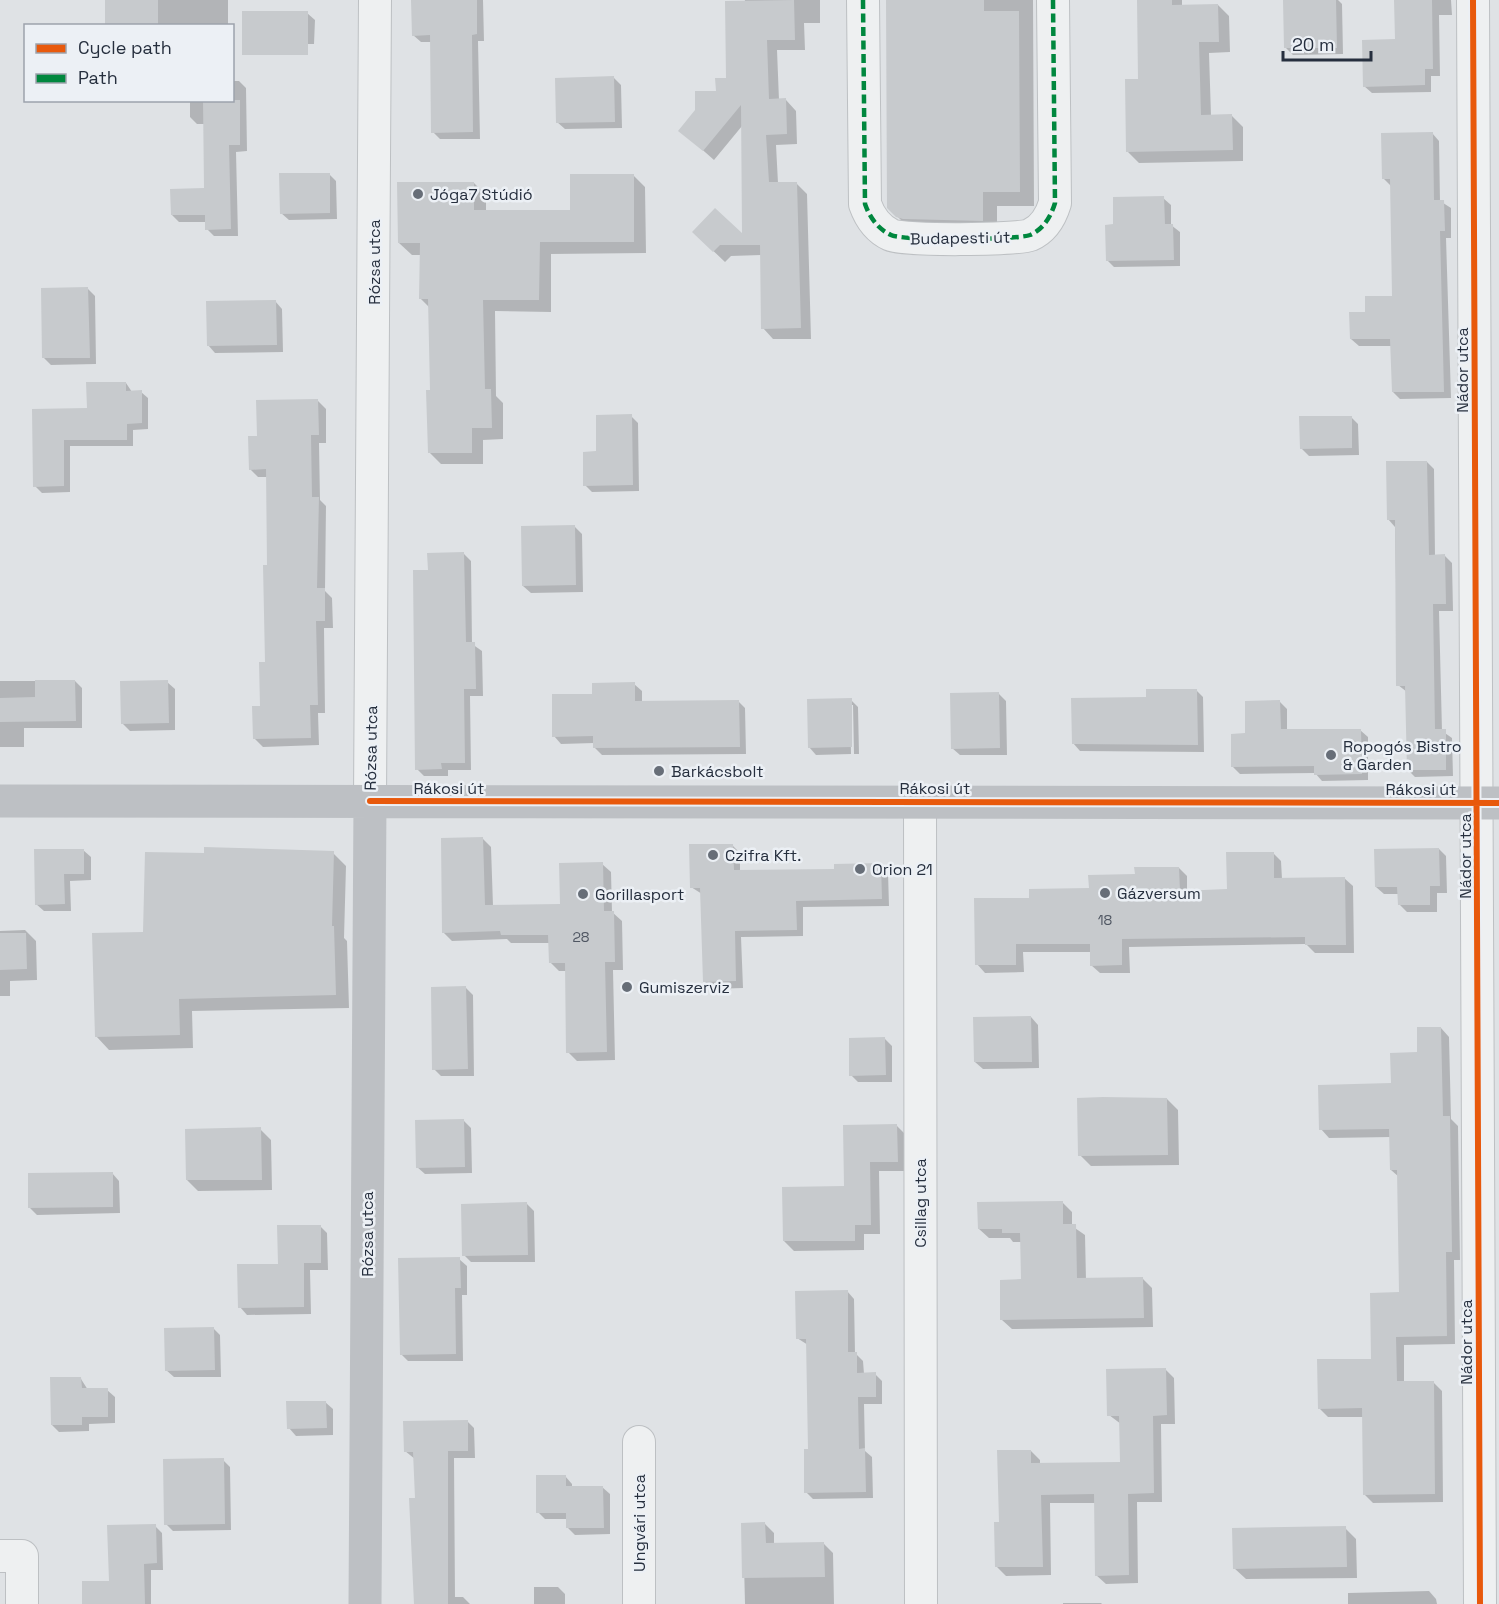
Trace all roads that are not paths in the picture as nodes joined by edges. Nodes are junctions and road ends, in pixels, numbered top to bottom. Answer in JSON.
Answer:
{"nodes":[{"id":1,"x":375,"y":0,"type":"edge"},
{"id":2,"x":863,"y":0,"type":"edge"},
{"id":3,"x":1053,"y":0,"type":"edge"},
{"id":4,"x":1473,"y":0,"type":"edge"},
{"id":5,"x":0,"y":801,"type":"edge"},
{"id":6,"x":370,"y":801,"type":"junction"},
{"id":7,"x":920,"y":802,"type":"junction"},
{"id":8,"x":1489,"y":802,"type":"edge"},
{"id":9,"x":639,"y":1442,"type":"dead end"},
{"id":10,"x":0,"y":1556,"type":"edge"},
{"id":11,"x":22,"y":1604,"type":"edge"},
{"id":12,"x":365,"y":1604,"type":"edge"},
{"id":13,"x":639,"y":1604,"type":"edge"},
{"id":14,"x":921,"y":1604,"type":"edge"},
{"id":15,"x":1480,"y":1604,"type":"edge"}],
"edges":[{"from":1,"to":6,"type":"street","name":"Rózsa utca"},
{"from":2,"to":3,"type":"street","name":"Budapesti út"},
{"from":4,"to":8,"type":"street","name":"Nádor utca"},
{"from":5,"to":6,"type":"main road","name":"Rákosi út"},
{"from":6,"to":7,"type":"main road","name":"Rákosi út"},
{"from":6,"to":12,"type":"main road","name":"Rózsa utca"},
{"from":7,"to":8,"type":"main road","name":"Rákosi út"},
{"from":7,"to":14,"type":"street","name":"Csillag utca"},
{"from":8,"to":15,"type":"street","name":"Nádor utca"},
{"from":9,"to":13,"type":"street","name":"Ungvári utca"},
{"from":10,"to":11,"type":"street"}]}
